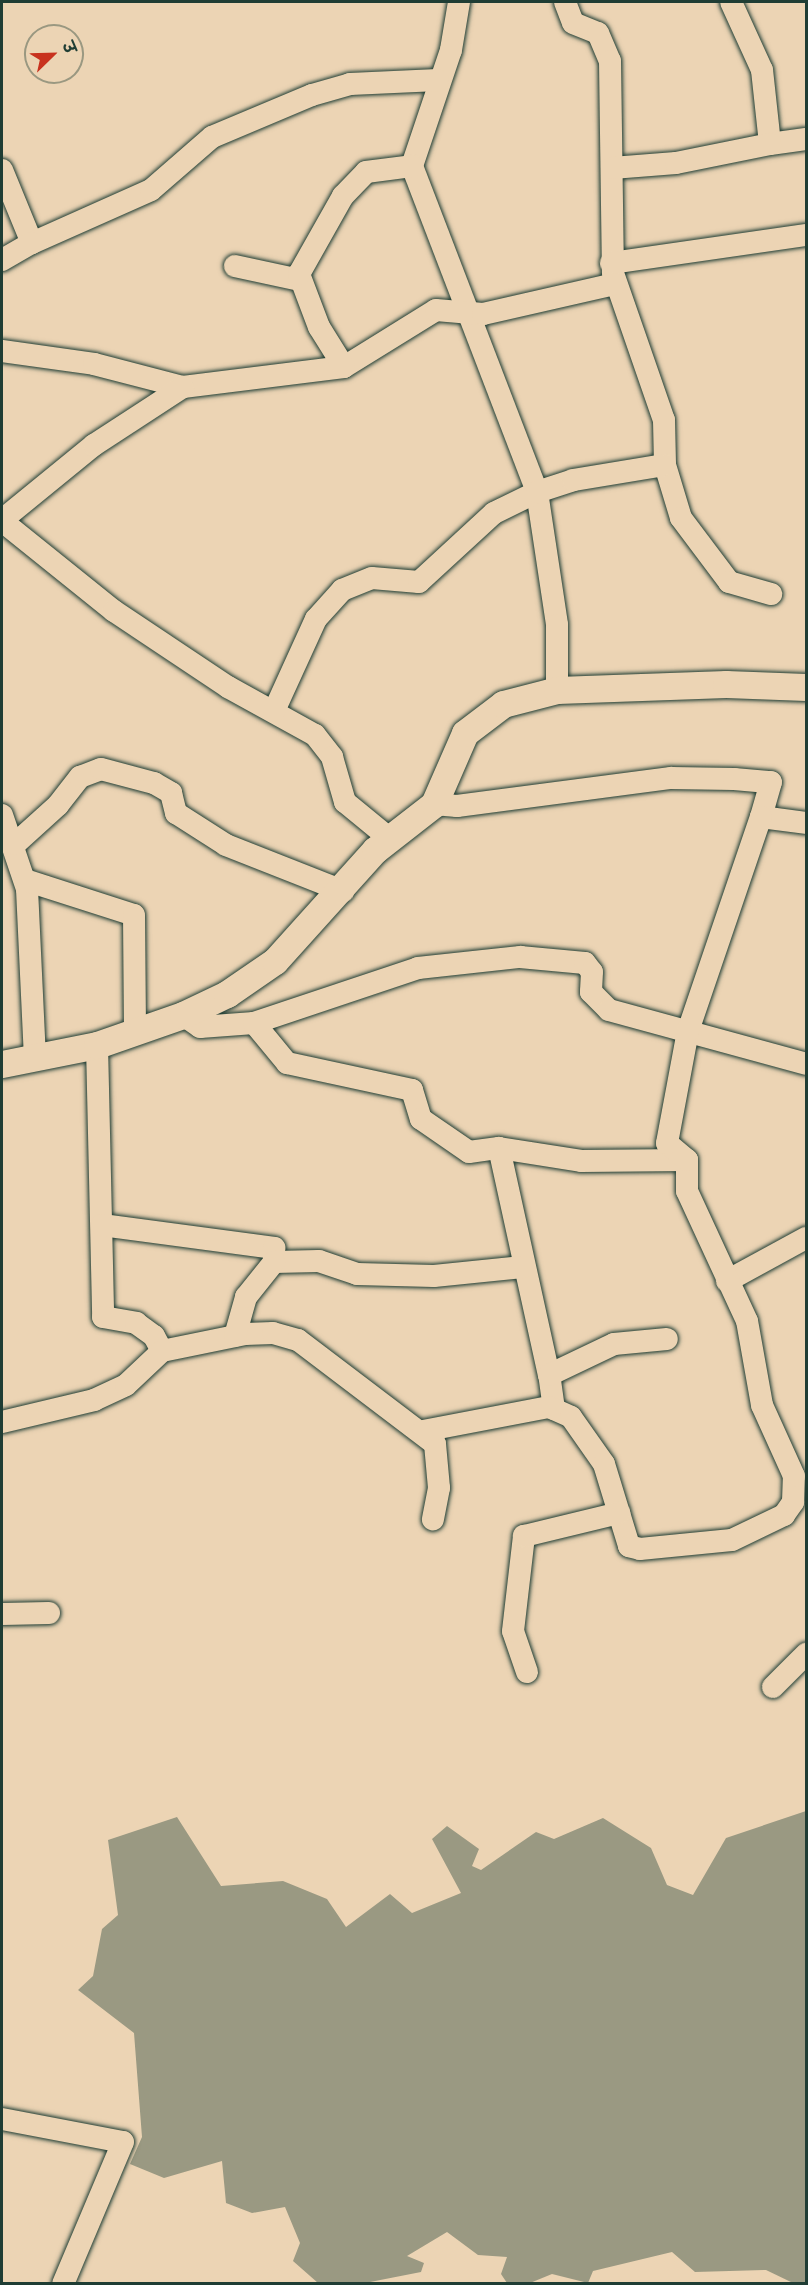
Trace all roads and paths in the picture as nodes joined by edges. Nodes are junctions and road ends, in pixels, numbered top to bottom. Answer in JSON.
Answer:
{"nodes":[{"id":1,"x":459,"y":2,"type":"edge"},
{"id":2,"x":565,"y":2,"type":"edge"},
{"id":3,"x":731,"y":2,"type":"edge"},
{"id":4,"x":438,"y":80,"type":"junction"},
{"id":5,"x":807,"y":139,"type":"edge"},
{"id":6,"x":770,"y":144,"type":"junction"},
{"id":7,"x":412,"y":166,"type":"junction"},
{"id":8,"x":612,"y":168,"type":"junction"},
{"id":9,"x":2,"y":170,"type":"edge"},
{"id":10,"x":807,"y":235,"type":"edge"},
{"id":11,"x":32,"y":243,"type":"junction"},
{"id":12,"x":2,"y":260,"type":"edge"},
{"id":13,"x":235,"y":266,"type":"dead end"},
{"id":14,"x":613,"y":273,"type":"junction"},
{"id":15,"x":300,"y":280,"type":"junction"},
{"id":16,"x":467,"y":313,"type":"junction"},
{"id":17,"x":2,"y":351,"type":"edge"},
{"id":18,"x":344,"y":367,"type":"junction"},
{"id":19,"x":183,"y":387,"type":"junction"},
{"id":20,"x":665,"y":465,"type":"junction"},
{"id":21,"x":537,"y":492,"type":"junction"},
{"id":22,"x":2,"y":520,"type":"edge"},
{"id":23,"x":771,"y":594,"type":"dead end"},
{"id":24,"x":807,"y":687,"type":"edge"},
{"id":25,"x":557,"y":690,"type":"junction"},
{"id":26,"x":274,"y":711,"type":"junction"},
{"id":27,"x":434,"y":804,"type":"junction"},
{"id":28,"x":2,"y":815,"type":"edge"},
{"id":29,"x":760,"y":817,"type":"junction"},
{"id":30,"x":807,"y":823,"type":"edge"},
{"id":31,"x":390,"y":839,"type":"junction"},
{"id":32,"x":15,"y":844,"type":"junction"},
{"id":33,"x":25,"y":880,"type":"junction"},
{"id":34,"x":343,"y":891,"type":"junction"},
{"id":35,"x":183,"y":1015,"type":"junction"},
{"id":36,"x":254,"y":1023,"type":"junction"},
{"id":37,"x":688,"y":1031,"type":"junction"},
{"id":38,"x":135,"y":1033,"type":"junction"},
{"id":39,"x":97,"y":1045,"type":"junction"},
{"id":40,"x":35,"y":1058,"type":"junction"},
{"id":41,"x":2,"y":1064,"type":"edge"},
{"id":42,"x":807,"y":1064,"type":"edge"},
{"id":43,"x":499,"y":1148,"type":"junction"},
{"id":44,"x":687,"y":1160,"type":"junction"},
{"id":45,"x":102,"y":1225,"type":"junction"},
{"id":46,"x":807,"y":1238,"type":"edge"},
{"id":47,"x":274,"y":1262,"type":"junction"},
{"id":48,"x":524,"y":1267,"type":"junction"},
{"id":49,"x":728,"y":1281,"type":"junction"},
{"id":50,"x":235,"y":1336,"type":"junction"},
{"id":51,"x":667,"y":1339,"type":"dead end"},
{"id":52,"x":162,"y":1351,"type":"junction"},
{"id":53,"x":549,"y":1375,"type":"junction"},
{"id":54,"x":554,"y":1409,"type":"junction"},
{"id":55,"x":2,"y":1422,"type":"edge"},
{"id":56,"x":423,"y":1431,"type":"junction"},
{"id":57,"x":796,"y":1462,"type":"edge"},
{"id":58,"x":801,"y":1497,"type":"edge"},
{"id":59,"x":619,"y":1513,"type":"junction"},
{"id":60,"x":433,"y":1519,"type":"dead end"},
{"id":61,"x":49,"y":1613,"type":"dead end"},
{"id":62,"x":2,"y":1614,"type":"edge"},
{"id":63,"x":807,"y":1654,"type":"edge"},
{"id":64,"x":527,"y":1671,"type":"dead end"},
{"id":65,"x":773,"y":1687,"type":"dead end"},
{"id":66,"x":2,"y":2119,"type":"edge"},
{"id":67,"x":63,"y":2283,"type":"edge"}],
"edges":[{"from":1,"to":4,"type":"street"},
{"from":2,"to":8,"type":"street"},
{"from":3,"to":6,"type":"street"},
{"from":4,"to":7,"type":"street"},
{"from":4,"to":11,"type":"street"},
{"from":5,"to":6,"type":"street"},
{"from":6,"to":8,"type":"street"},
{"from":7,"to":15,"type":"street"},
{"from":7,"to":16,"type":"street"},
{"from":8,"to":14,"type":"street"},
{"from":9,"to":11,"type":"street"},
{"from":10,"to":14,"type":"street"},
{"from":11,"to":12,"type":"street"},
{"from":13,"to":15,"type":"street"},
{"from":14,"to":16,"type":"street"},
{"from":14,"to":20,"type":"street"},
{"from":15,"to":18,"type":"street"},
{"from":16,"to":18,"type":"street"},
{"from":16,"to":21,"type":"street"},
{"from":17,"to":19,"type":"street"},
{"from":18,"to":19,"type":"street"},
{"from":19,"to":22,"type":"street"},
{"from":20,"to":21,"type":"street"},
{"from":20,"to":23,"type":"street"},
{"from":21,"to":25,"type":"street"},
{"from":21,"to":26,"type":"street"},
{"from":22,"to":26,"type":"street"},
{"from":24,"to":25,"type":"street"},
{"from":25,"to":27,"type":"street"},
{"from":26,"to":31,"type":"street"},
{"from":27,"to":29,"type":"street"},
{"from":27,"to":31,"type":"street"},
{"from":28,"to":32,"type":"street"},
{"from":29,"to":30,"type":"street"},
{"from":29,"to":37,"type":"street"},
{"from":31,"to":34,"type":"street"},
{"from":32,"to":33,"type":"street"},
{"from":32,"to":34,"type":"street"},
{"from":33,"to":38,"type":"street"},
{"from":33,"to":40,"type":"street"},
{"from":34,"to":35,"type":"street"},
{"from":35,"to":36,"type":"street"},
{"from":35,"to":38,"type":"street"},
{"from":36,"to":37,"type":"street"},
{"from":36,"to":43,"type":"street"},
{"from":37,"to":42,"type":"street"},
{"from":37,"to":44,"type":"street"},
{"from":38,"to":39,"type":"street"},
{"from":39,"to":40,"type":"street"},
{"from":39,"to":45,"type":"street"},
{"from":40,"to":41,"type":"street"},
{"from":43,"to":44,"type":"street"},
{"from":43,"to":48,"type":"street"},
{"from":44,"to":49,"type":"street"},
{"from":45,"to":47,"type":"street"},
{"from":45,"to":52,"type":"street"},
{"from":46,"to":49,"type":"street"},
{"from":47,"to":48,"type":"street"},
{"from":47,"to":50,"type":"street"},
{"from":48,"to":53,"type":"street"},
{"from":49,"to":57,"type":"street"},
{"from":50,"to":52,"type":"street"},
{"from":50,"to":56,"type":"street"},
{"from":51,"to":53,"type":"street"},
{"from":52,"to":55,"type":"street"},
{"from":53,"to":54,"type":"street"},
{"from":54,"to":56,"type":"street"},
{"from":54,"to":59,"type":"street"},
{"from":56,"to":60,"type":"street"},
{"from":57,"to":58,"type":"street"},
{"from":58,"to":59,"type":"street"},
{"from":59,"to":64,"type":"street"},
{"from":61,"to":62,"type":"street"},
{"from":63,"to":65,"type":"street"},
{"from":66,"to":67,"type":"street"}]}
